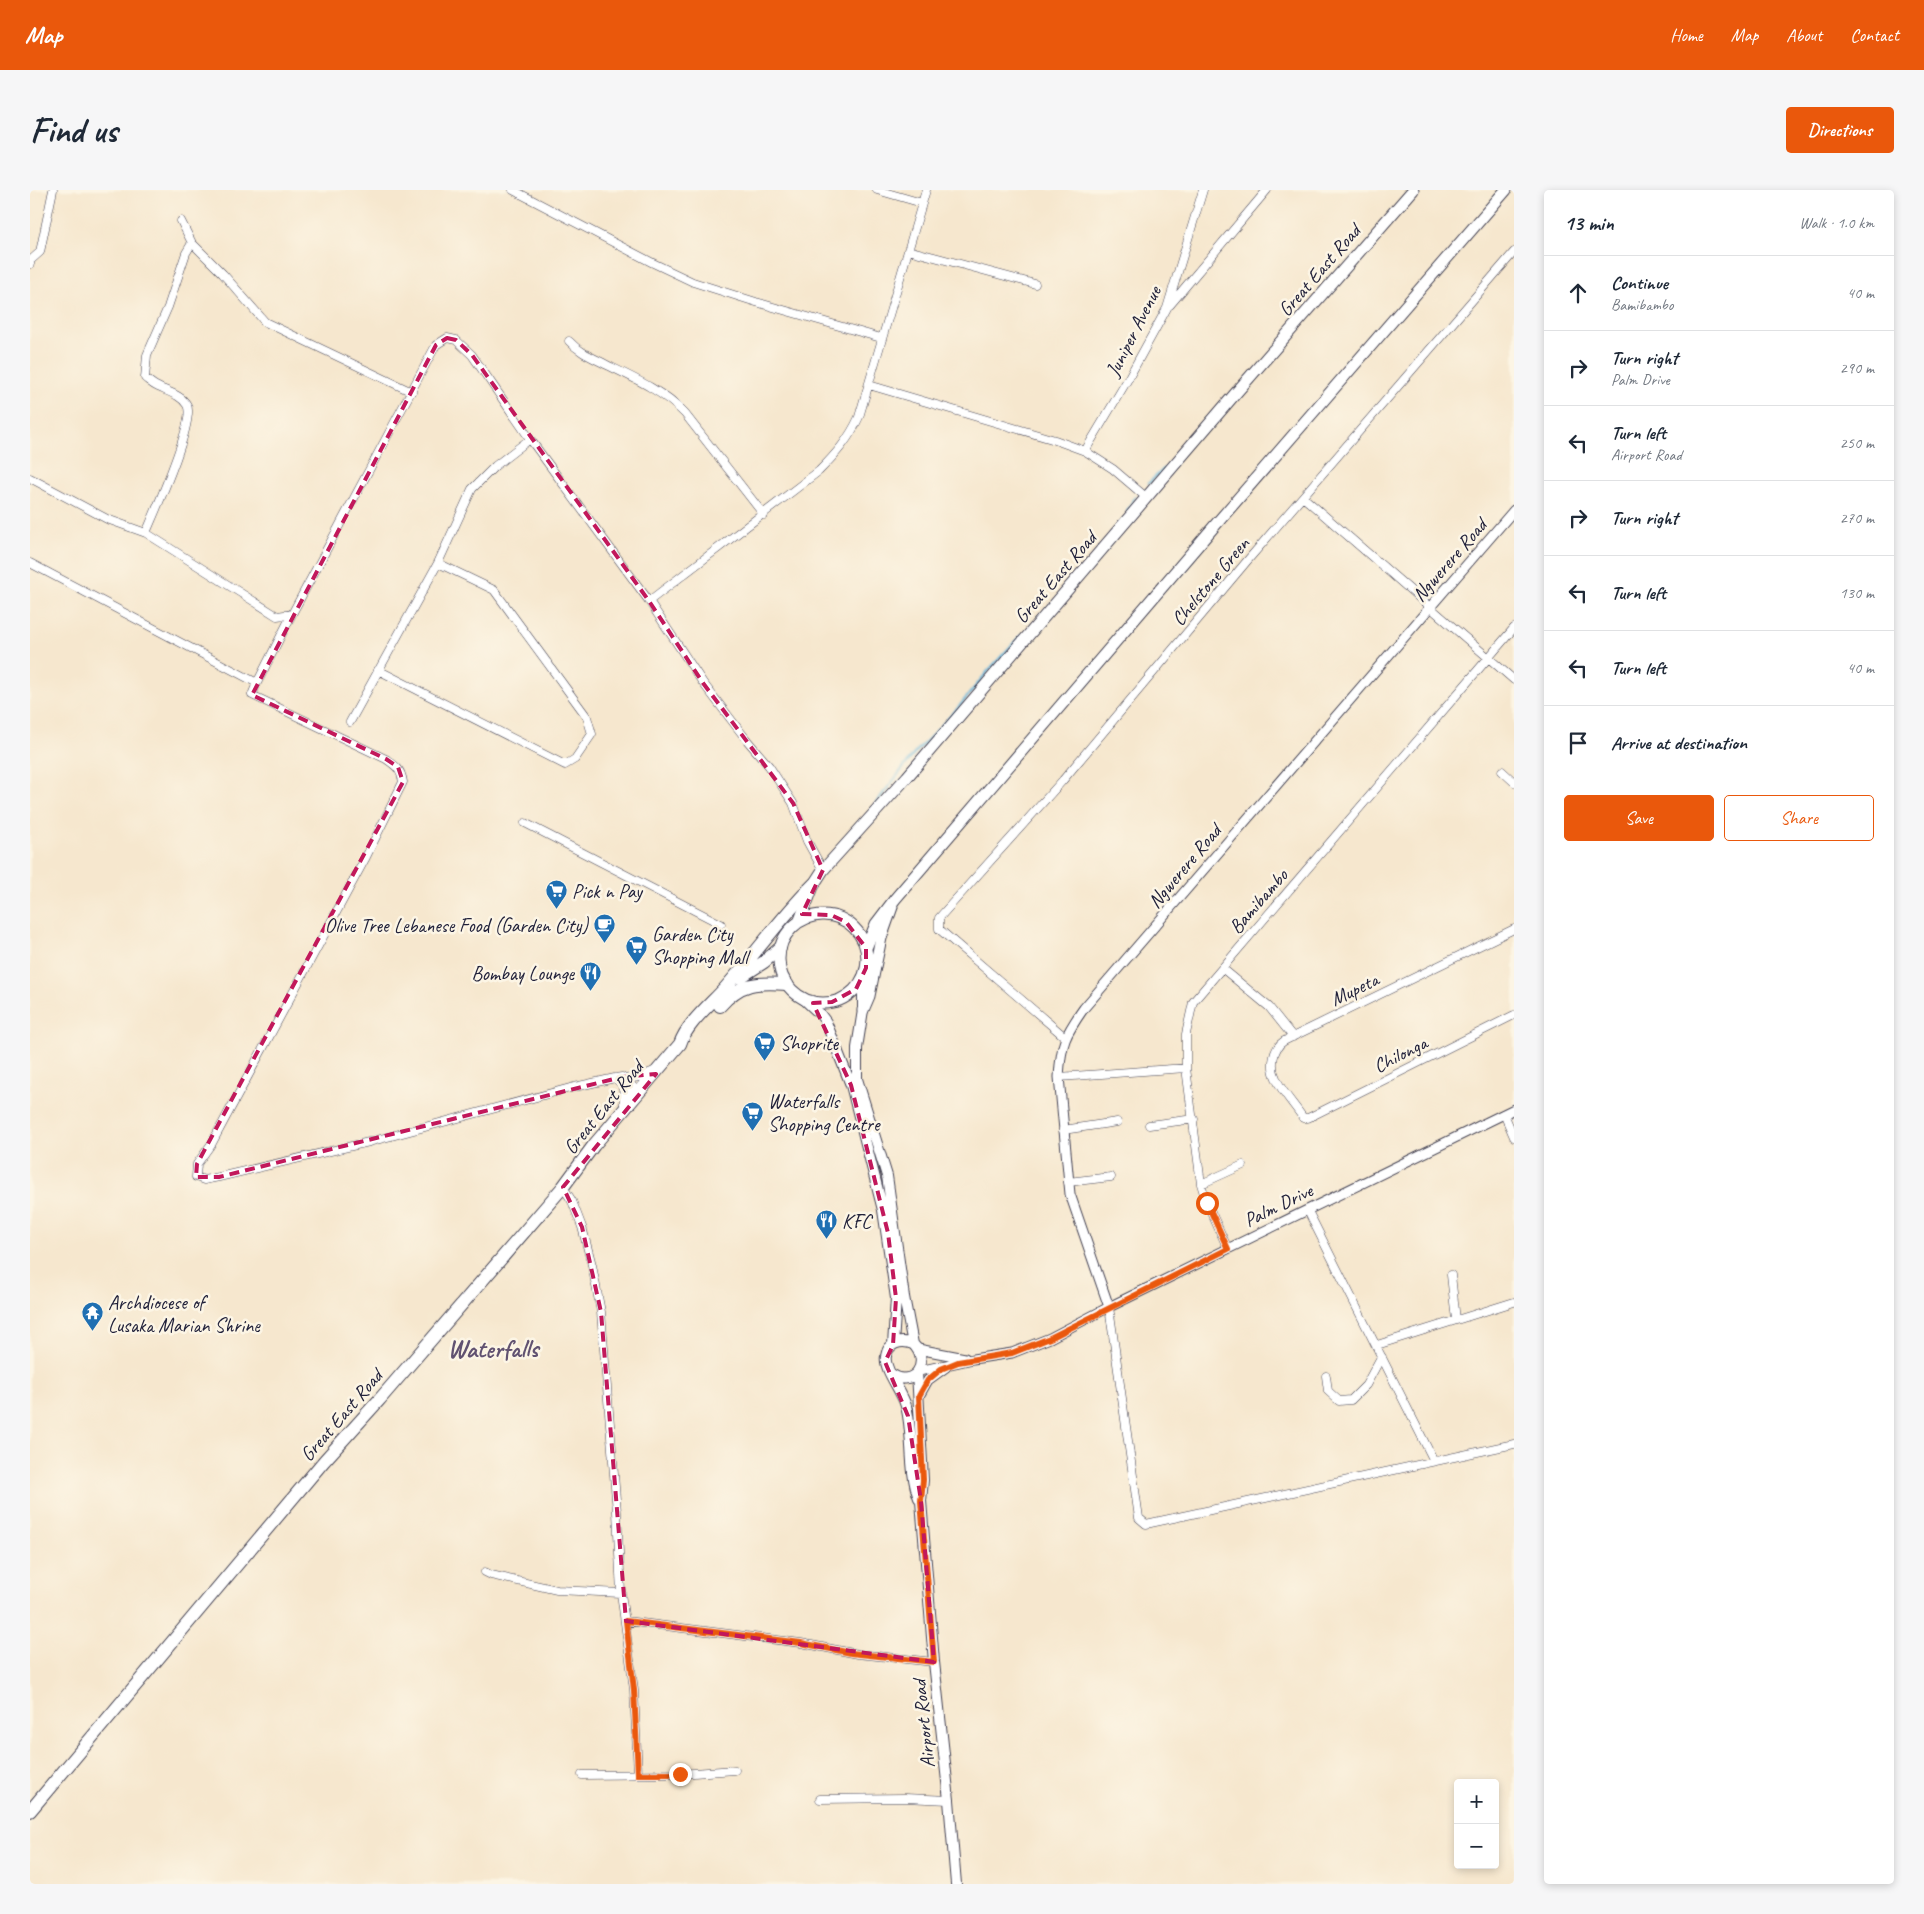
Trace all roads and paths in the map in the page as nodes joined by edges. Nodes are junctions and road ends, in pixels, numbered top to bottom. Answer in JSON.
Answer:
{"nodes":[{"id":1,"x":53,"y":190,"type":"edge"},
{"id":2,"x":514,"y":190,"type":"edge"},
{"id":3,"x":877,"y":190,"type":"edge"},
{"id":4,"x":926,"y":190,"type":"edge"},
{"id":5,"x":1202,"y":190,"type":"edge"},
{"id":6,"x":1267,"y":190,"type":"edge"},
{"id":7,"x":1413,"y":190,"type":"edge"},
{"id":8,"x":1506,"y":190,"type":"edge"},
{"id":9,"x":922,"y":203,"type":"junction"},
{"id":10,"x":181,"y":221,"type":"dead end"},
{"id":11,"x":192,"y":243,"type":"junction"},
{"id":12,"x":908,"y":250,"type":"junction"},
{"id":13,"x":1514,"y":252,"type":"edge"},
{"id":14,"x":30,"y":262,"type":"edge"},
{"id":15,"x":1035,"y":284,"type":"dead end"},
{"id":16,"x":1167,"y":308,"type":"junction"},
{"id":17,"x":881,"y":338,"type":"junction"},
{"id":18,"x":569,"y":341,"type":"dead end"},
{"id":19,"x":869,"y":384,"type":"junction"},
{"id":20,"x":412,"y":392,"type":"junction"},
{"id":21,"x":530,"y":439,"type":"junction"},
{"id":22,"x":1085,"y":451,"type":"junction"},
{"id":23,"x":30,"y":478,"type":"edge"},
{"id":24,"x":1303,"y":497,"type":"junction"},
{"id":25,"x":1147,"y":498,"type":"junction"},
{"id":26,"x":1514,"y":510,"type":"edge"},
{"id":27,"x":764,"y":515,"type":"junction"},
{"id":28,"x":146,"y":533,"type":"junction"},
{"id":29,"x":30,"y":563,"type":"edge"},
{"id":30,"x":438,"y":563,"type":"junction"},
{"id":31,"x":649,"y":601,"type":"junction"},
{"id":32,"x":1430,"y":608,"type":"junction"},
{"id":33,"x":292,"y":614,"type":"junction"},
{"id":34,"x":1514,"y":628,"type":"edge"},
{"id":35,"x":1488,"y":658,"type":"junction"},
{"id":36,"x":378,"y":670,"type":"junction"},
{"id":37,"x":1514,"y":680,"type":"edge"},
{"id":38,"x":257,"y":683,"type":"junction"},
{"id":39,"x":350,"y":722,"type":"dead end"},
{"id":40,"x":1502,"y":771,"type":"dead end"},
{"id":41,"x":1514,"y":782,"type":"edge"},
{"id":42,"x":525,"y":823,"type":"dead end"},
{"id":43,"x":823,"y":870,"type":"junction"},
{"id":44,"x":814,"y":884,"type":"junction"},
{"id":45,"x":895,"y":899,"type":"junction"},
{"id":46,"x":800,"y":920,"type":"junction"},
{"id":47,"x":721,"y":924,"type":"dead end"},
{"id":48,"x":1514,"y":929,"type":"edge"},
{"id":49,"x":780,"y":948,"type":"junction"},
{"id":50,"x":866,"y":948,"type":"junction"},
{"id":51,"x":1222,"y":968,"type":"junction"},
{"id":52,"x":863,"y":977,"type":"junction"},
{"id":53,"x":787,"y":984,"type":"junction"},
{"id":54,"x":725,"y":988,"type":"junction"},
{"id":55,"x":804,"y":999,"type":"junction"},
{"id":56,"x":863,"y":1010,"type":"junction"},
{"id":57,"x":1514,"y":1015,"type":"edge"},
{"id":58,"x":1065,"y":1037,"type":"junction"},
{"id":59,"x":1293,"y":1037,"type":"junction"},
{"id":60,"x":680,"y":1044,"type":"junction"},
{"id":61,"x":1186,"y":1068,"type":"junction"},
{"id":62,"x":657,"y":1070,"type":"junction"},
{"id":63,"x":1059,"y":1077,"type":"junction"},
{"id":64,"x":621,"y":1080,"type":"junction"},
{"id":65,"x":637,"y":1094,"type":"junction"},
{"id":66,"x":624,"y":1109,"type":"junction"},
{"id":67,"x":1514,"y":1109,"type":"edge"},
{"id":68,"x":1301,"y":1114,"type":"joint"},
{"id":69,"x":1504,"y":1114,"type":"junction"},
{"id":70,"x":1194,"y":1119,"type":"junction"},
{"id":71,"x":1117,"y":1122,"type":"dead end"},
{"id":72,"x":1149,"y":1125,"type":"dead end"},
{"id":73,"x":1063,"y":1130,"type":"junction"},
{"id":74,"x":1514,"y":1137,"type":"edge"},
{"id":75,"x":1243,"y":1165,"type":"dead end"},
{"id":76,"x":1111,"y":1177,"type":"dead end"},
{"id":77,"x":1068,"y":1182,"type":"junction"},
{"id":78,"x":1201,"y":1184,"type":"junction"},
{"id":79,"x":563,"y":1187,"type":"junction"},
{"id":80,"x":1308,"y":1211,"type":"junction"},
{"id":81,"x":1228,"y":1249,"type":"junction"},
{"id":82,"x":1451,"y":1275,"type":"dead end"},
{"id":83,"x":1514,"y":1302,"type":"edge"},
{"id":84,"x":1109,"y":1307,"type":"junction"},
{"id":85,"x":1456,"y":1320,"type":"junction"},
{"id":86,"x":893,"y":1345,"type":"junction"},
{"id":87,"x":1376,"y":1345,"type":"junction"},
{"id":88,"x":916,"y":1346,"type":"junction"},
{"id":89,"x":1382,"y":1357,"type":"junction"},
{"id":90,"x":973,"y":1359,"type":"junction"},
{"id":91,"x":958,"y":1362,"type":"junction"},
{"id":92,"x":918,"y":1372,"type":"junction"},
{"id":93,"x":892,"y":1374,"type":"junction"},
{"id":94,"x":1326,"y":1376,"type":"dead end"},
{"id":95,"x":919,"y":1396,"type":"junction"},
{"id":96,"x":1514,"y":1444,"type":"edge"},
{"id":97,"x":1434,"y":1461,"type":"junction"},
{"id":98,"x":921,"y":1501,"type":"junction"},
{"id":99,"x":486,"y":1572,"type":"dead end"},
{"id":100,"x":621,"y":1593,"type":"junction"},
{"id":101,"x":626,"y":1621,"type":"junction"},
{"id":102,"x":934,"y":1662,"type":"junction"},
{"id":103,"x":735,"y":1770,"type":"dead end"},
{"id":104,"x":638,"y":1774,"type":"junction"},
{"id":105,"x":582,"y":1776,"type":"dead end"},
{"id":106,"x":820,"y":1799,"type":"dead end"},
{"id":107,"x":949,"y":1800,"type":"junction"},
{"id":108,"x":30,"y":1811,"type":"edge"},
{"id":109,"x":956,"y":1884,"type":"edge"}],
"edges":[{"from":1,"to":14,"type":"street"},
{"from":2,"to":17,"type":"street"},
{"from":3,"to":9,"type":"street"},
{"from":4,"to":9,"type":"street"},
{"from":5,"to":16,"type":"street","name":"Juniper Avenue"},
{"from":6,"to":16,"type":"street"},
{"from":7,"to":25,"type":"main road","name":"Great East Road"},
{"from":8,"to":45,"type":"main road"},
{"from":9,"to":12,"type":"street"},
{"from":10,"to":11,"type":"street"},
{"from":11,"to":20,"type":"street"},
{"from":11,"to":28,"type":"street"},
{"from":12,"to":15,"type":"street"},
{"from":12,"to":17,"type":"street"},
{"from":13,"to":24,"type":"street","name":"Chelstone Green"},
{"from":16,"to":22,"type":"street","name":"Juniper Avenue"},
{"from":17,"to":19,"type":"street"},
{"from":18,"to":27,"type":"street"},
{"from":19,"to":22,"type":"street"},
{"from":19,"to":27,"type":"street"},
{"from":20,"to":21,"type":"street"},
{"from":20,"to":33,"type":"street"},
{"from":21,"to":30,"type":"street"},
{"from":21,"to":31,"type":"street"},
{"from":22,"to":25,"type":"street"},
{"from":23,"to":28,"type":"street"},
{"from":24,"to":32,"type":"street"},
{"from":24,"to":58,"type":"street","name":"Chelstone Green"},
{"from":25,"to":43,"type":"main road","name":"Great East Road"},
{"from":26,"to":32,"type":"street","name":"Ngwerere Road"},
{"from":27,"to":31,"type":"street"},
{"from":28,"to":33,"type":"street"},
{"from":29,"to":38,"type":"street"},
{"from":30,"to":36,"type":"street"},
{"from":30,"to":36,"type":"street"},
{"from":31,"to":43,"type":"street"},
{"from":32,"to":35,"type":"street"},
{"from":32,"to":58,"type":"street","name":"Ngwerere Road"},
{"from":33,"to":38,"type":"street"},
{"from":34,"to":35,"type":"street","name":"Bamibambo"},
{"from":35,"to":37,"type":"street"},
{"from":35,"to":51,"type":"street","name":"Bamibambo"},
{"from":36,"to":39,"type":"street"},
{"from":38,"to":64,"type":"street"},
{"from":40,"to":41,"type":"street"},
{"from":42,"to":47,"type":"street"},
{"from":43,"to":44,"type":"main road","name":"Great East Road"},
{"from":44,"to":46,"type":"main road"},
{"from":44,"to":54,"type":"highway","name":"Great East Road"},
{"from":45,"to":50,"type":"main road"},
{"from":45,"to":56,"type":"main road"},
{"from":46,"to":49,"type":"main road"},
{"from":46,"to":50,"type":"main road"},
{"from":48,"to":59,"type":"street","name":"Mupeta"},
{"from":49,"to":53,"type":"main road"},
{"from":49,"to":54,"type":"highway","name":"Great East Road"},
{"from":50,"to":52,"type":"main road"},
{"from":51,"to":59,"type":"street"},
{"from":51,"to":61,"type":"street","name":"Bamibambo"},
{"from":52,"to":55,"type":"main road"},
{"from":52,"to":56,"type":"main road"},
{"from":53,"to":55,"type":"main road"},
{"from":53,"to":60,"type":"highway","name":"Great East Road"},
{"from":54,"to":60,"type":"highway","name":"Great East Road"},
{"from":55,"to":86,"type":"main road"},
{"from":56,"to":88,"type":"main road"},
{"from":57,"to":68,"type":"street","name":"Chilonga"},
{"from":58,"to":63,"type":"street","name":"Ngwerere Road"},
{"from":59,"to":68,"type":"street","name":"Mupeta"},
{"from":60,"to":62,"type":"highway","name":"Great East Road"},
{"from":61,"to":63,"type":"street"},
{"from":61,"to":70,"type":"street","name":"Bamibambo"},
{"from":62,"to":64,"type":"street"},
{"from":62,"to":65,"type":"highway","name":"Great East Road"},
{"from":63,"to":73,"type":"street","name":"Ngwerere Road"},
{"from":64,"to":65,"type":"street"},
{"from":64,"to":66,"type":"street"},
{"from":65,"to":66,"type":"highway","name":"Great East Road"},
{"from":66,"to":79,"type":"highway","name":"Great East Road"},
{"from":67,"to":69,"type":"street","name":"Palm Drive"},
{"from":69,"to":74,"type":"street"},
{"from":69,"to":80,"type":"street","name":"Palm Drive"},
{"from":70,"to":72,"type":"street"},
{"from":70,"to":78,"type":"street","name":"Bamibambo"},
{"from":71,"to":73,"type":"street"},
{"from":73,"to":77,"type":"street","name":"Ngwerere Road"},
{"from":75,"to":78,"type":"street"},
{"from":76,"to":77,"type":"street"},
{"from":77,"to":84,"type":"street","name":"Ngwerere Road"},
{"from":78,"to":81,"type":"street","name":"Bamibambo"},
{"from":79,"to":100,"type":"street"},
{"from":79,"to":108,"type":"highway","name":"Great East Road"},
{"from":80,"to":81,"type":"street","name":"Palm Drive"},
{"from":80,"to":87,"type":"street"},
{"from":81,"to":84,"type":"street","name":"Palm Drive"},
{"from":82,"to":85,"type":"street"},
{"from":83,"to":85,"type":"street"},
{"from":84,"to":90,"type":"street","name":"Palm Drive"},
{"from":84,"to":97,"type":"street"},
{"from":85,"to":87,"type":"street"},
{"from":86,"to":88,"type":"main road"},
{"from":86,"to":93,"type":"main road"},
{"from":87,"to":89,"type":"street"},
{"from":88,"to":90,"type":"street","name":"Palm Drive"},
{"from":88,"to":92,"type":"main road"},
{"from":89,"to":94,"type":"street"},
{"from":89,"to":97,"type":"street"},
{"from":90,"to":91,"type":"street","name":"Palm Drive"},
{"from":91,"to":92,"type":"street","name":"Palm Drive"},
{"from":91,"to":95,"type":"street","name":"Palm Drive"},
{"from":92,"to":93,"type":"main road"},
{"from":92,"to":95,"type":"main road","name":"Airport Road"},
{"from":93,"to":98,"type":"main road","name":"Airport Road"},
{"from":95,"to":98,"type":"main road","name":"Airport Road"},
{"from":96,"to":97,"type":"street"},
{"from":98,"to":102,"type":"main road","name":"Airport Road"},
{"from":99,"to":100,"type":"street"},
{"from":100,"to":101,"type":"street"},
{"from":101,"to":102,"type":"street"},
{"from":101,"to":104,"type":"street"},
{"from":102,"to":107,"type":"main road","name":"Airport Road"},
{"from":103,"to":104,"type":"street"},
{"from":104,"to":105,"type":"street"},
{"from":106,"to":107,"type":"street"},
{"from":107,"to":109,"type":"main road","name":"Airport Road"}]}
